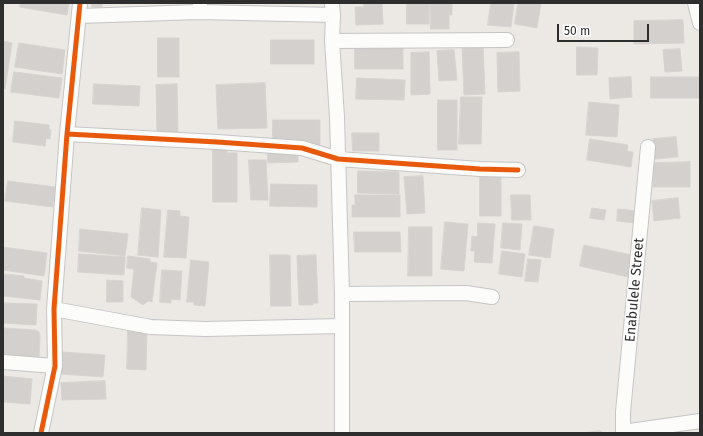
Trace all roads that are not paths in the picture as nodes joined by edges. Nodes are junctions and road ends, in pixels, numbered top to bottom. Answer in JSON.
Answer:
{"nodes":[{"id":1,"x":199,"y":8,"type":"edge"},
{"id":2,"x":80,"y":9,"type":"edge"},
{"id":3,"x":333,"y":9,"type":"edge"},
{"id":4,"x":507,"y":40,"type":"dead end"},
{"id":5,"x":332,"y":41,"type":"junction"},
{"id":6,"x":67,"y":134,"type":"junction"},
{"id":7,"x":648,"y":146,"type":"dead end"},
{"id":8,"x":338,"y":159,"type":"junction"},
{"id":9,"x":518,"y":170,"type":"dead end"},
{"id":10,"x":342,"y":294,"type":"junction"},
{"id":11,"x":492,"y":297,"type":"dead end"},
{"id":12,"x":54,"y":309,"type":"junction"},
{"id":13,"x":342,"y":326,"type":"junction"},
{"id":14,"x":3,"y":362,"type":"edge"},
{"id":15,"x":55,"y":366,"type":"junction"},
{"id":16,"x":700,"y":421,"type":"edge"},
{"id":17,"x":623,"y":432,"type":"edge"},
{"id":18,"x":41,"y":433,"type":"edge"},
{"id":19,"x":342,"y":433,"type":"edge"}],
"edges":[{"from":1,"to":2,"type":"street"},
{"from":1,"to":3,"type":"street"},
{"from":2,"to":6,"type":"street"},
{"from":3,"to":5,"type":"street"},
{"from":4,"to":5,"type":"street"},
{"from":5,"to":8,"type":"street"},
{"from":6,"to":8,"type":"street"},
{"from":6,"to":12,"type":"street"},
{"from":7,"to":17,"type":"street","name":"Enabulele Street"},
{"from":8,"to":9,"type":"street"},
{"from":8,"to":10,"type":"street"},
{"from":10,"to":11,"type":"street"},
{"from":10,"to":13,"type":"street"},
{"from":12,"to":13,"type":"street"},
{"from":12,"to":15,"type":"street"},
{"from":13,"to":19,"type":"street"},
{"from":14,"to":15,"type":"street"},
{"from":15,"to":18,"type":"street"},
{"from":16,"to":17,"type":"street"}]}
